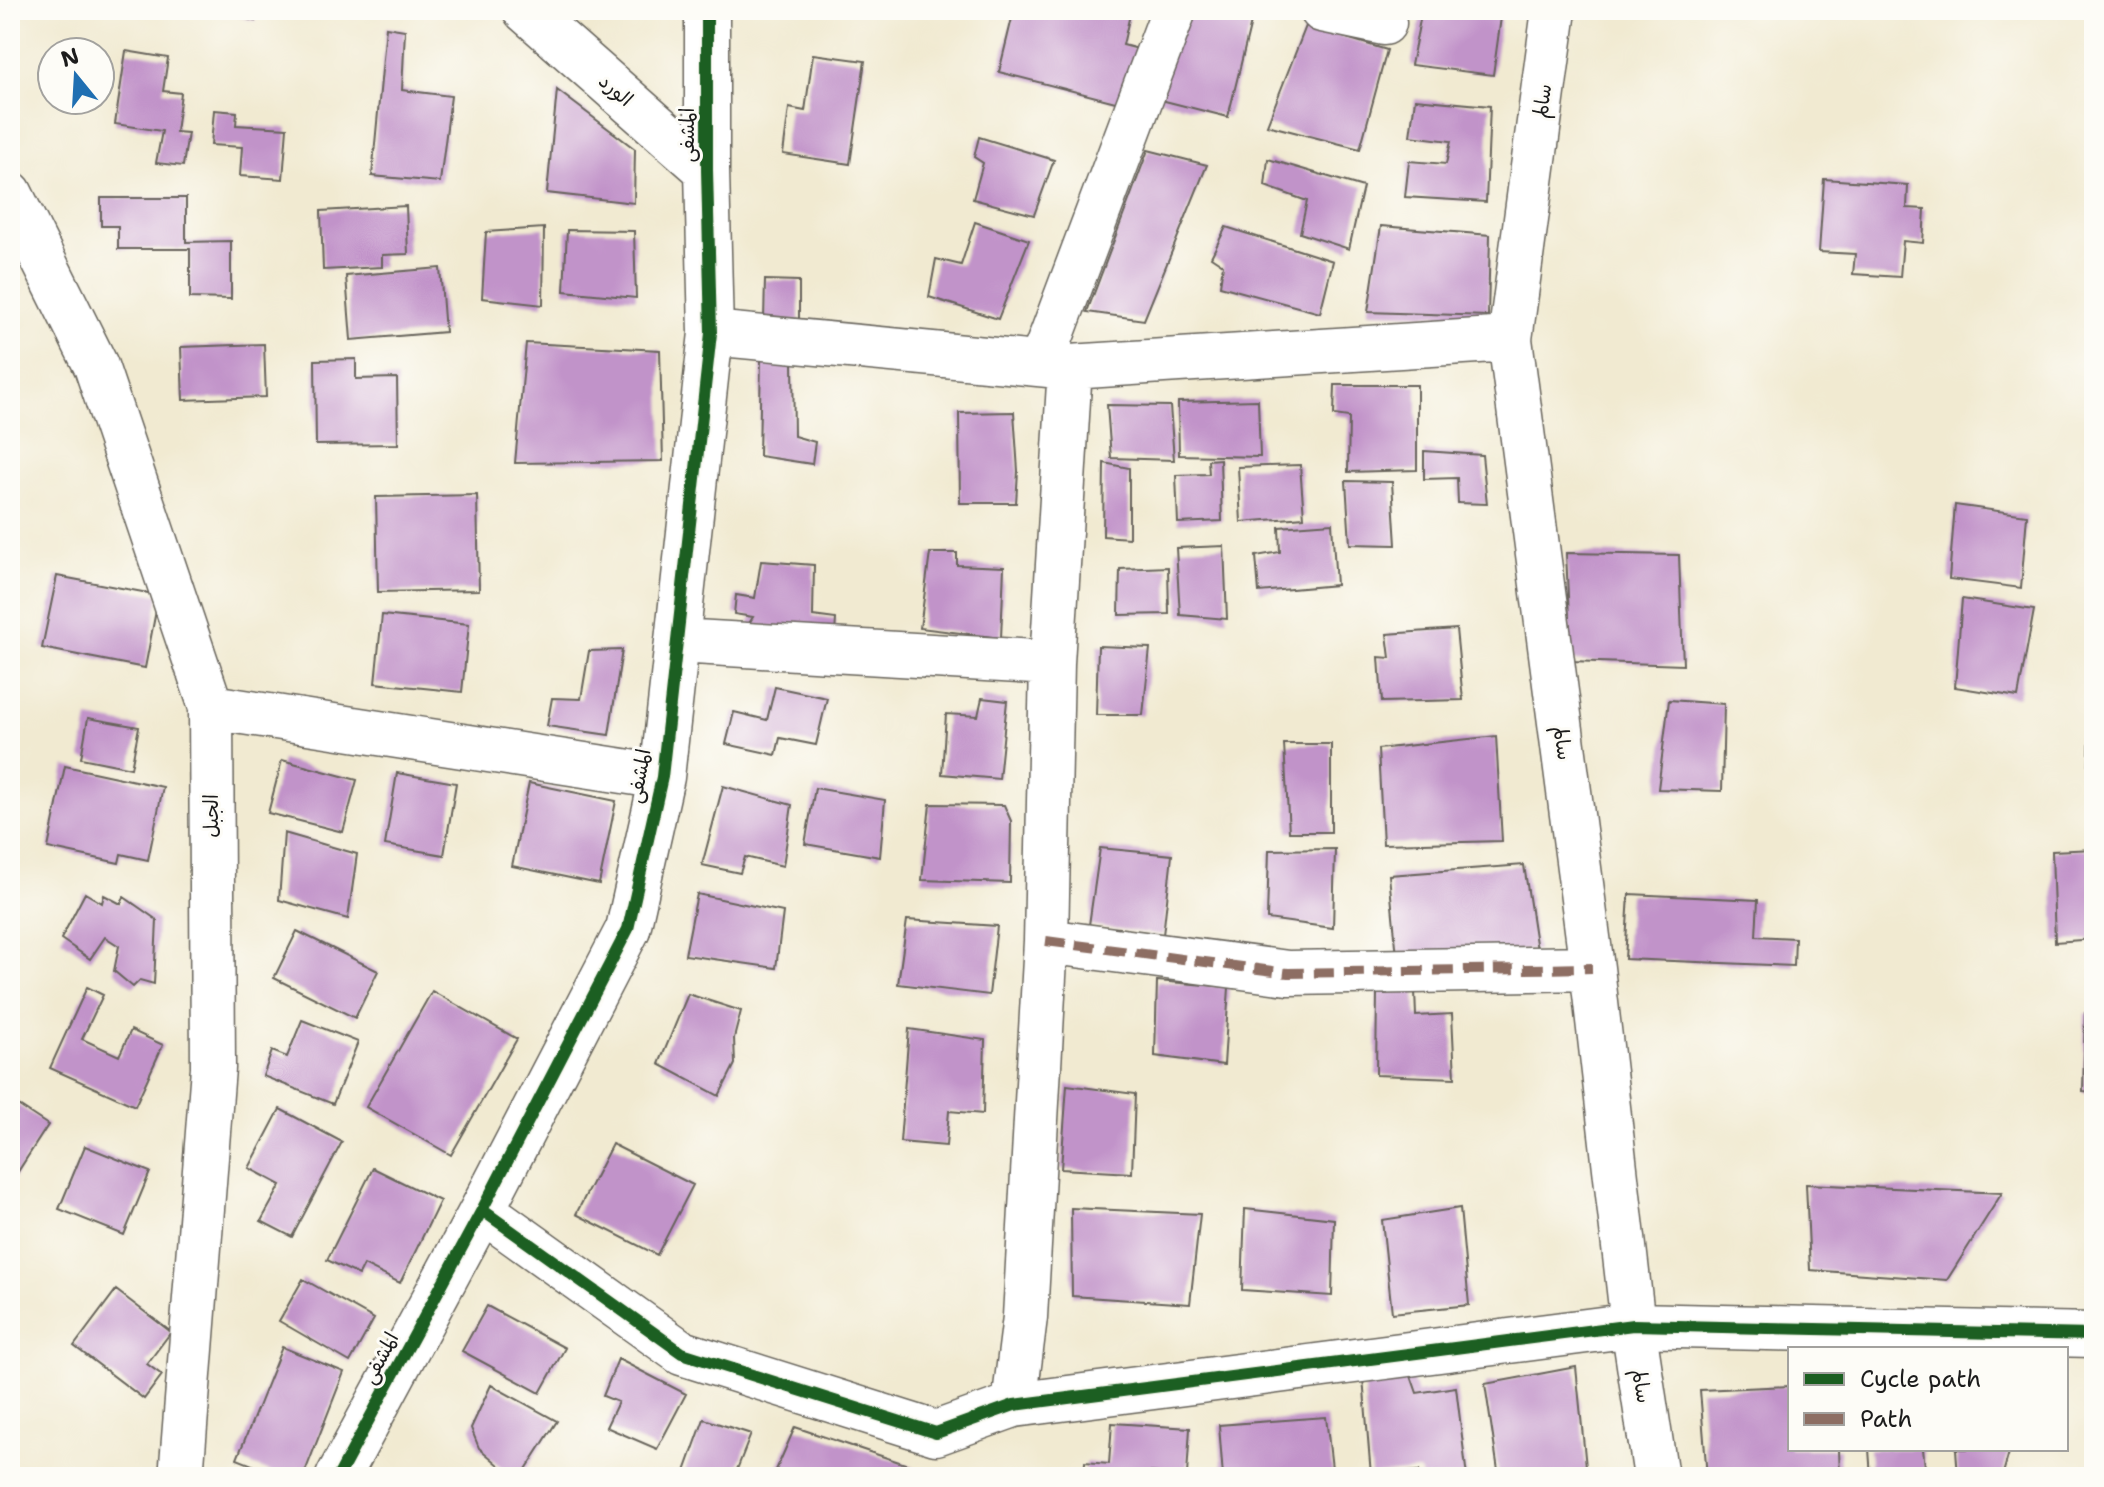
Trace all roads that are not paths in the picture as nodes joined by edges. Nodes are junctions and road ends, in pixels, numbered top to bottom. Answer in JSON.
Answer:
{"nodes":[{"id":1,"x":525,"y":10,"type":"edge"},
{"id":2,"x":707,"y":10,"type":"edge"},
{"id":3,"x":1174,"y":10,"type":"edge"},
{"id":4,"x":1322,"y":10,"type":"edge"},
{"id":5,"x":1554,"y":10,"type":"edge"},
{"id":6,"x":1384,"y":23,"type":"dead end"},
{"id":7,"x":707,"y":170,"type":"junction"},
{"id":8,"x":10,"y":193,"type":"edge"},
{"id":9,"x":711,"y":333,"type":"junction"},
{"id":10,"x":1510,"y":339,"type":"junction"},
{"id":11,"x":1055,"y":366,"type":"junction"},
{"id":12,"x":677,"y":641,"type":"junction"},
{"id":13,"x":1052,"y":663,"type":"junction"},
{"id":14,"x":211,"y":707,"type":"junction"},
{"id":15,"x":662,"y":777,"type":"junction"},
{"id":16,"x":1046,"y":941,"type":"junction"},
{"id":17,"x":1592,"y":968,"type":"junction"},
{"id":18,"x":482,"y":1210,"type":"junction"},
{"id":19,"x":1633,"y":1325,"type":"junction"},
{"id":20,"x":2094,"y":1335,"type":"edge"},
{"id":21,"x":1014,"y":1405,"type":"junction"},
{"id":22,"x":343,"y":1475,"type":"edge"},
{"id":23,"x":181,"y":1477,"type":"edge"},
{"id":24,"x":1656,"y":1477,"type":"edge"}],
"edges":[{"from":1,"to":7,"type":"street","name":"الورد"},
{"from":2,"to":7,"type":"street","name":"المشفى"},
{"from":3,"to":11,"type":"street"},
{"from":4,"to":6,"type":"street"},
{"from":5,"to":10,"type":"street","name":"سالم"},
{"from":7,"to":9,"type":"street","name":"المشفى"},
{"from":8,"to":14,"type":"street","name":"الجبل"},
{"from":9,"to":11,"type":"street"},
{"from":9,"to":12,"type":"street","name":"المشفى"},
{"from":10,"to":11,"type":"street"},
{"from":10,"to":17,"type":"street","name":"سالم"},
{"from":11,"to":13,"type":"street"},
{"from":12,"to":13,"type":"street"},
{"from":12,"to":15,"type":"street","name":"المشفى"},
{"from":13,"to":16,"type":"street"},
{"from":14,"to":15,"type":"street"},
{"from":14,"to":23,"type":"street","name":"الجبل"},
{"from":15,"to":18,"type":"street","name":"المشفى"},
{"from":16,"to":17,"type":"street"},
{"from":16,"to":21,"type":"street"},
{"from":17,"to":19,"type":"street","name":"سالم"},
{"from":18,"to":21,"type":"street"},
{"from":18,"to":22,"type":"street","name":"المشفى"},
{"from":19,"to":20,"type":"street"},
{"from":19,"to":21,"type":"street"},
{"from":19,"to":24,"type":"street","name":"سالم"}]}
